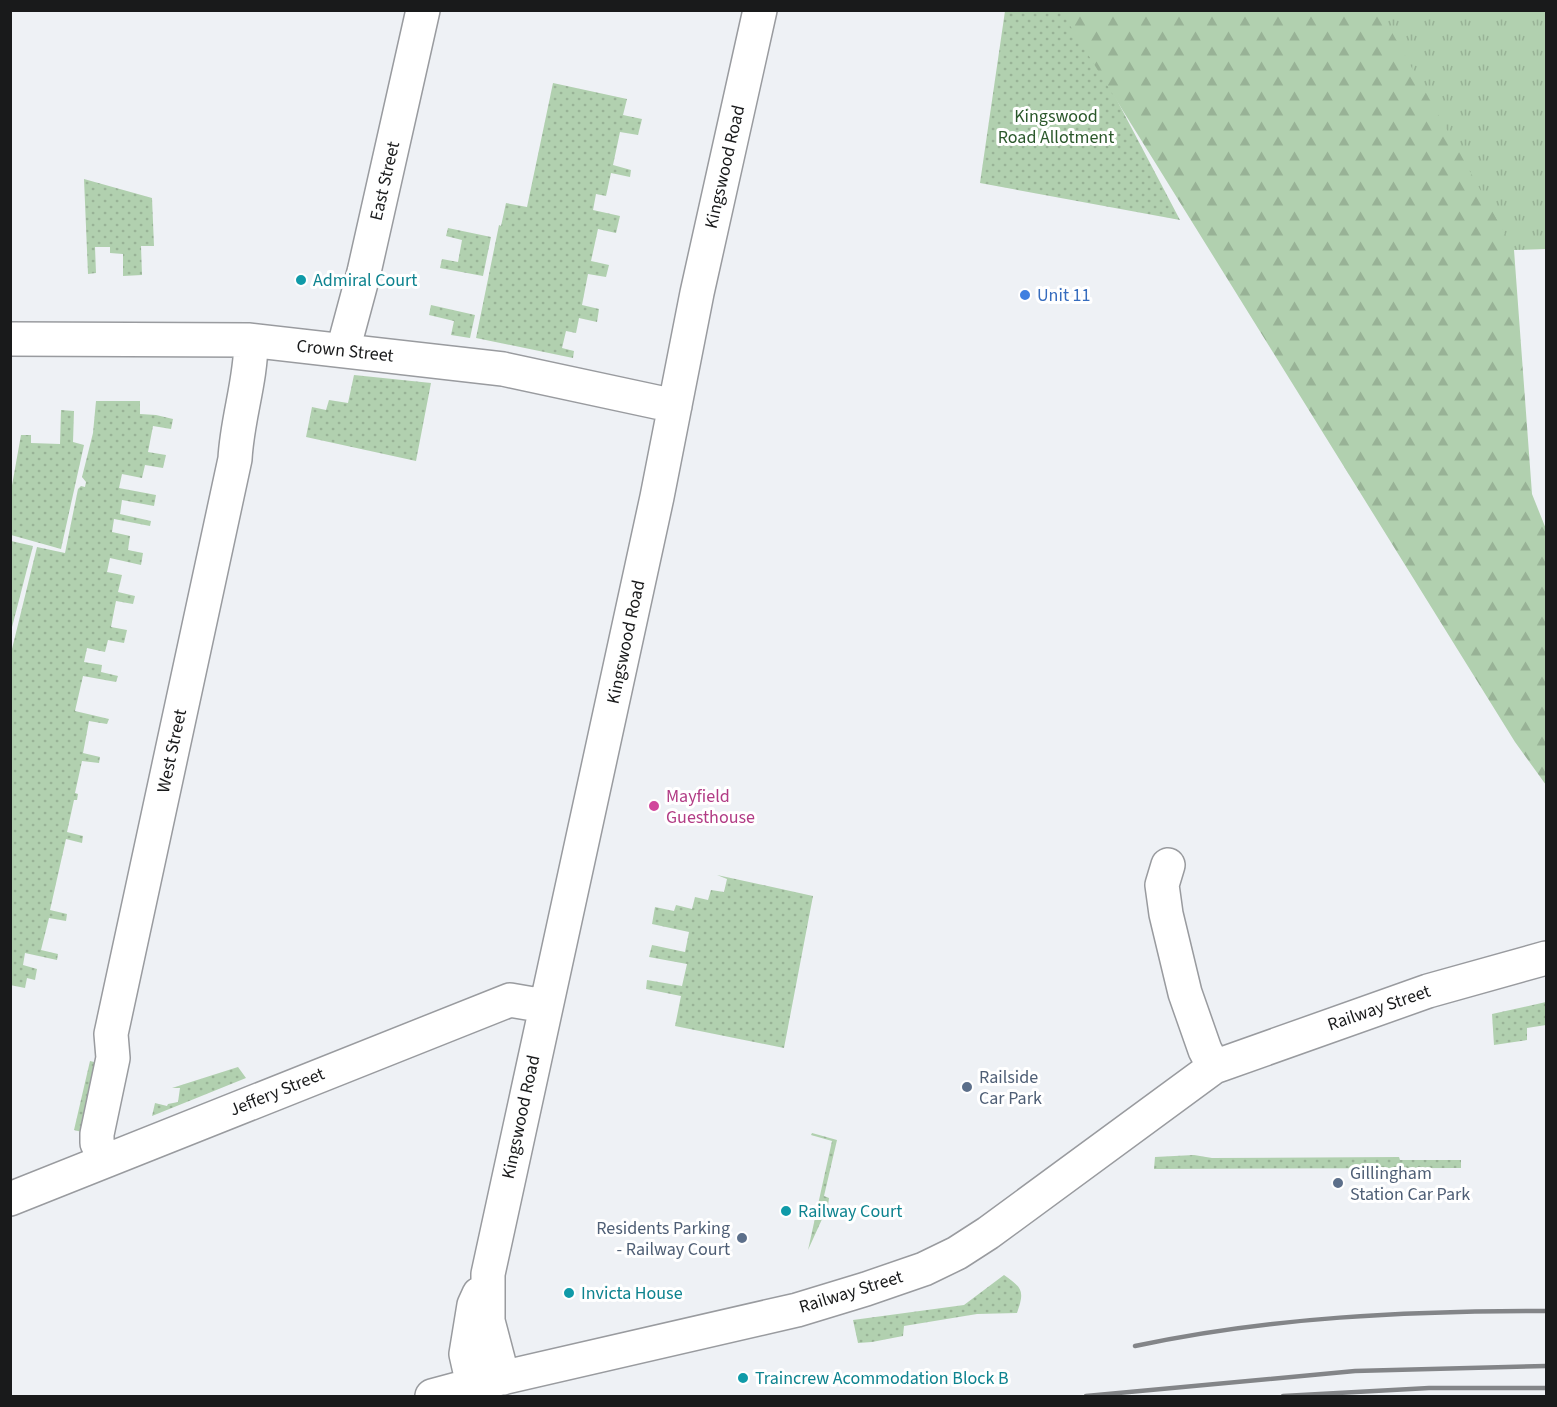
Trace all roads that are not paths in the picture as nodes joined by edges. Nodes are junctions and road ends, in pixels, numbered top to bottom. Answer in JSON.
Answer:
{"nodes":[{"id":1,"x":423,"y":10,"type":"edge"},
{"id":2,"x":760,"y":10,"type":"edge"},
{"id":3,"x":10,"y":339,"type":"edge"},
{"id":4,"x":251,"y":341,"type":"junction"},
{"id":5,"x":343,"y":350,"type":"junction"},
{"id":6,"x":675,"y":406,"type":"junction"},
{"id":7,"x":1168,"y":865,"type":"dead end"},
{"id":8,"x":1546,"y":958,"type":"edge"},
{"id":9,"x":545,"y":1006,"type":"junction"},
{"id":10,"x":1214,"y":1067,"type":"junction"},
{"id":11,"x":105,"y":1160,"type":"junction"},
{"id":12,"x":10,"y":1199,"type":"edge"},
{"id":13,"x":488,"y":1382,"type":"junction"},
{"id":14,"x":432,"y":1396,"type":"edge"}],
"edges":[{"from":1,"to":5,"type":"street","name":"East Street"},
{"from":2,"to":6,"type":"street","name":"Kingswood Road"},
{"from":3,"to":4,"type":"street","name":"Crown Street"},
{"from":4,"to":5,"type":"street","name":"Crown Street"},
{"from":4,"to":11,"type":"street","name":"West Street"},
{"from":5,"to":6,"type":"street","name":"Crown Street"},
{"from":6,"to":9,"type":"street","name":"Kingswood Road"},
{"from":7,"to":10,"type":"street"},
{"from":8,"to":10,"type":"street","name":"Railway Street"},
{"from":9,"to":11,"type":"street","name":"Jeffery Street"},
{"from":9,"to":13,"type":"street","name":"Kingswood Road"},
{"from":10,"to":13,"type":"street","name":"Railway Street"},
{"from":11,"to":12,"type":"street","name":"Jeffery Street"},
{"from":13,"to":14,"type":"street","name":"Railway Street"}]}
